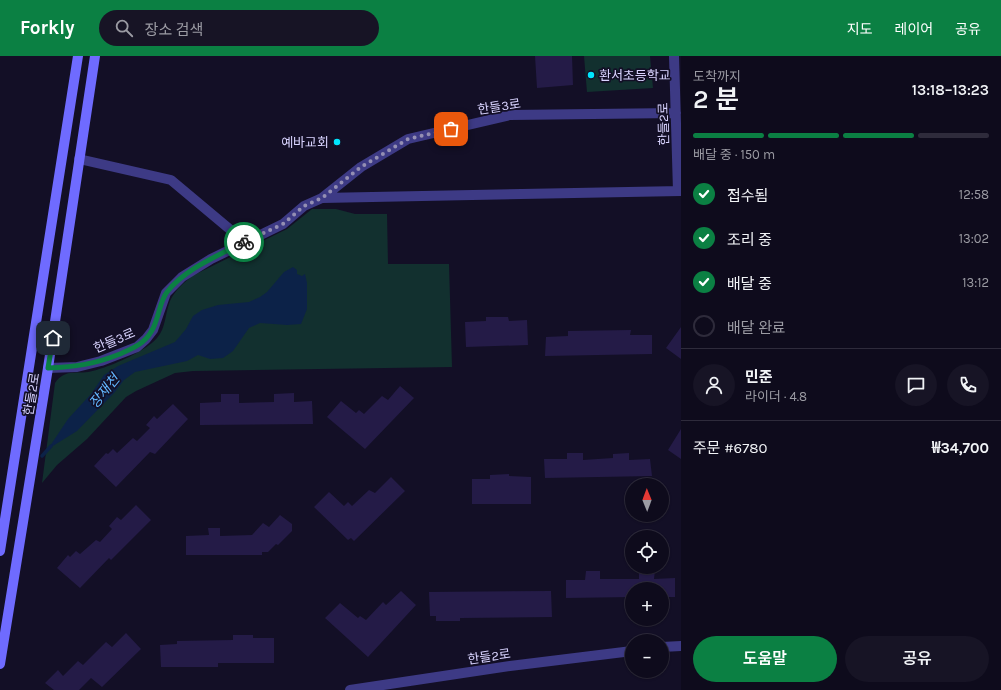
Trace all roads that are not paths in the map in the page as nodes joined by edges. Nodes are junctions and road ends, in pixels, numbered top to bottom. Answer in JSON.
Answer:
{"nodes":[{"id":1,"x":78,"y":56,"type":"edge"},
{"id":2,"x":95,"y":56,"type":"edge"},
{"id":3,"x":674,"y":56,"type":"edge"},
{"id":4,"x":676,"y":113,"type":"junction"},
{"id":5,"x":79,"y":159,"type":"junction"},
{"id":6,"x":679,"y":191,"type":"edge"},
{"id":7,"x":322,"y":198,"type":"junction"},
{"id":8,"x":245,"y":242,"type":"junction"},
{"id":9,"x":48,"y":368,"type":"junction"},
{"id":10,"x":0,"y":551,"type":"edge"},
{"id":11,"x":681,"y":646,"type":"edge"},
{"id":12,"x":669,"y":647,"type":"edge"},
{"id":13,"x":625,"y":652,"type":"edge"},
{"id":14,"x":0,"y":664,"type":"edge"},
{"id":15,"x":372,"y":688,"type":"edge"},
{"id":16,"x":350,"y":690,"type":"edge"}],
"edges":[{"from":1,"to":10,"type":"street","name":"한들2로"},
{"from":2,"to":5,"type":"street","name":"한들2로"},
{"from":3,"to":4,"type":"street","name":"한들2로"},
{"from":4,"to":6,"type":"street","name":"한들2로"},
{"from":4,"to":7,"type":"street","name":"한들3로"},
{"from":5,"to":8,"type":"street"},
{"from":5,"to":9,"type":"street","name":"한들2로"},
{"from":6,"to":7,"type":"street","name":"한들3로"},
{"from":7,"to":8,"type":"street","name":"한들3로"},
{"from":8,"to":9,"type":"street","name":"한들3로"},
{"from":9,"to":14,"type":"street","name":"한들2로"},
{"from":11,"to":12,"type":"street"},
{"from":13,"to":15,"type":"street","name":"한들2로"},
{"from":15,"to":16,"type":"street","name":"한들2로"}]}
